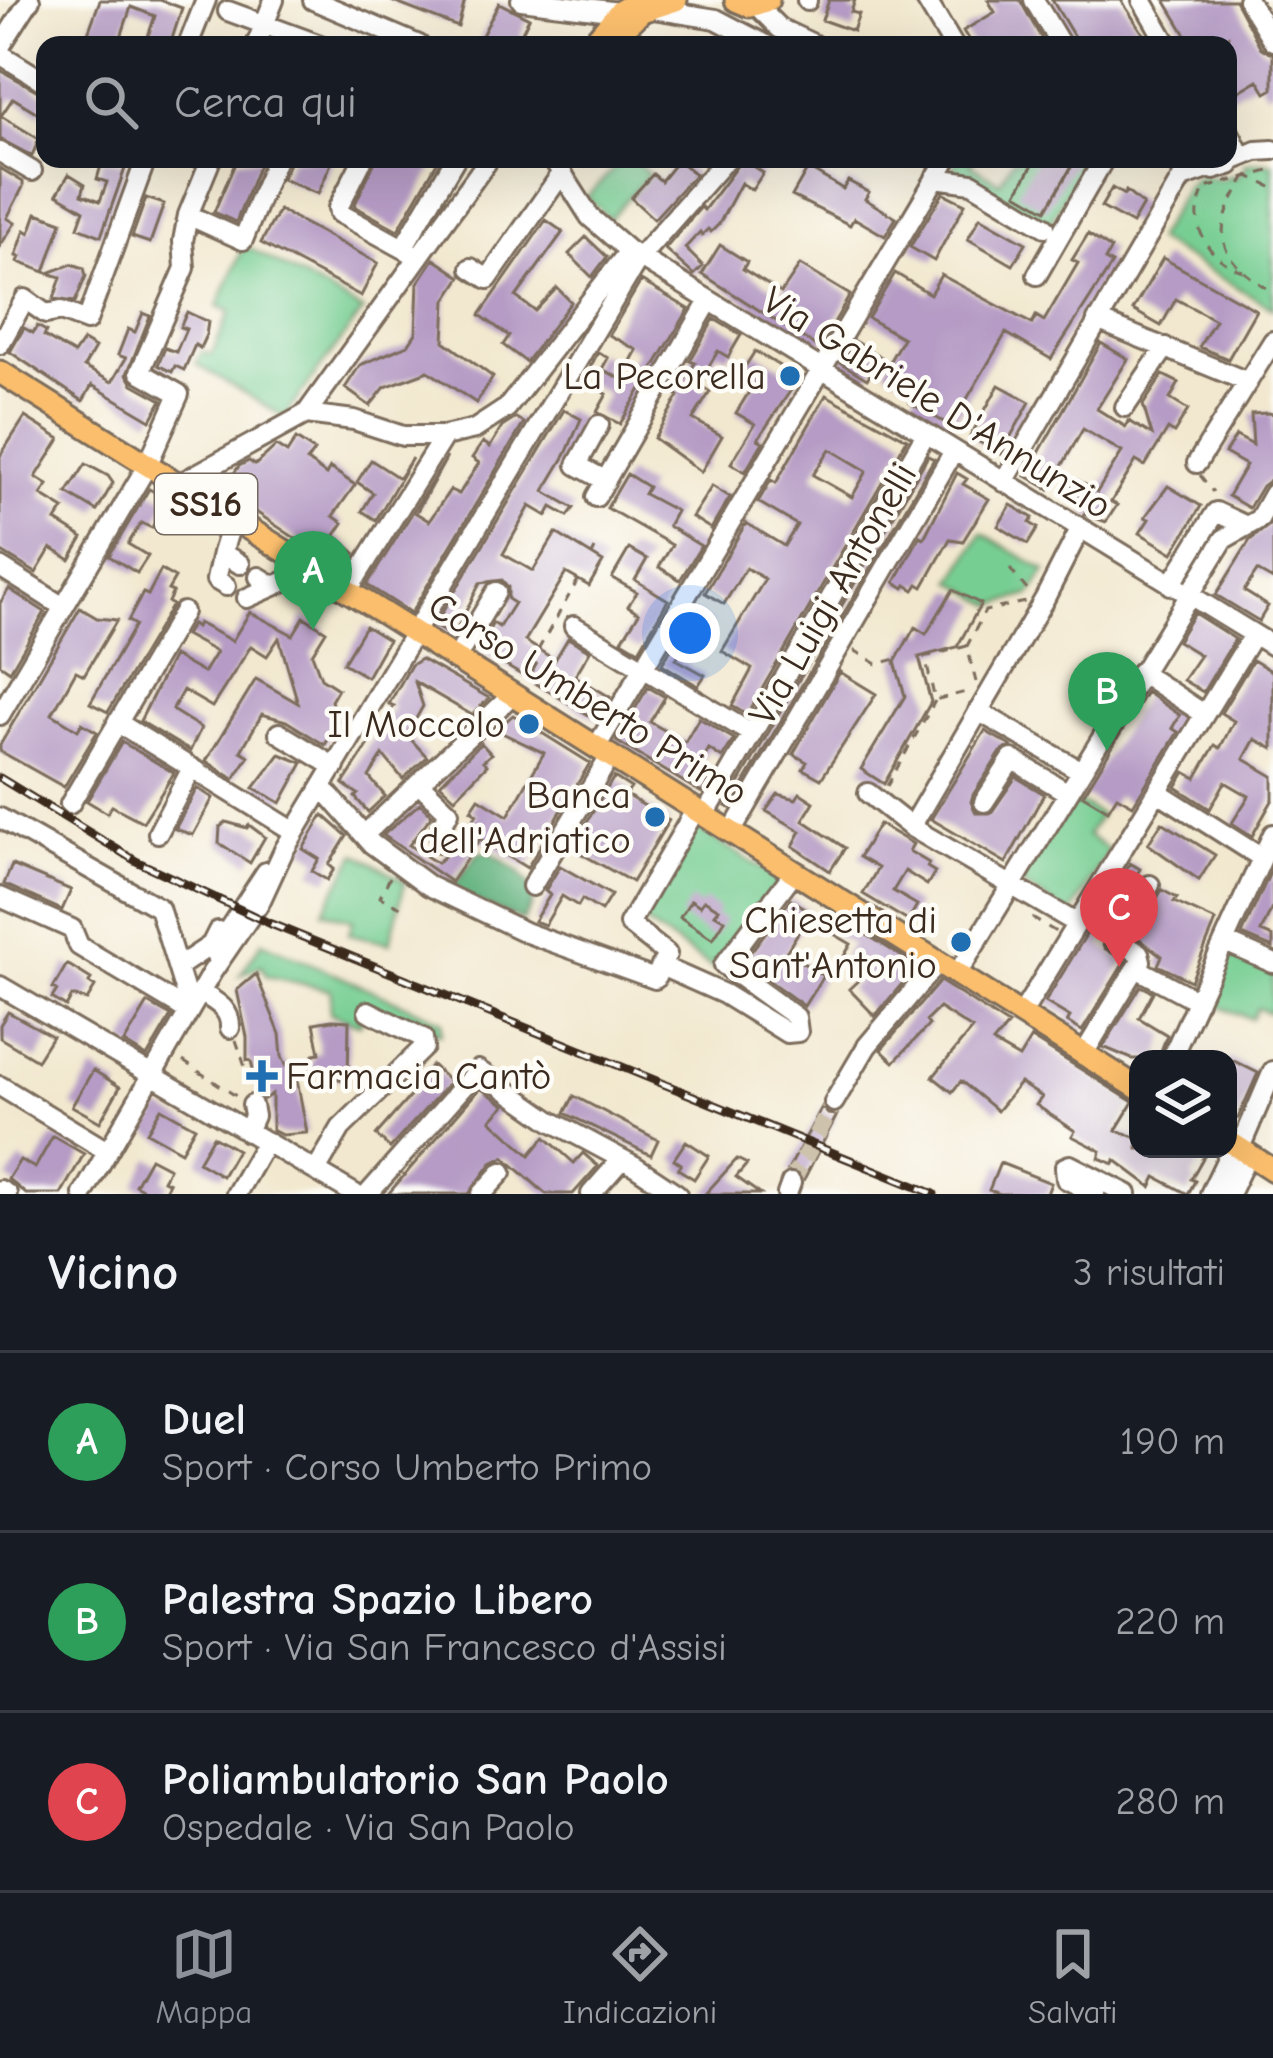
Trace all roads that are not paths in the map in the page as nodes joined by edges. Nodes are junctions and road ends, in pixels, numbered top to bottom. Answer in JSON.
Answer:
{"nodes":[{"id":1,"x":30,"y":0,"type":"edge"},
{"id":2,"x":206,"y":0,"type":"edge"},
{"id":3,"x":274,"y":0,"type":"edge"},
{"id":4,"x":313,"y":0,"type":"edge"},
{"id":5,"x":520,"y":0,"type":"edge"},
{"id":6,"x":676,"y":0,"type":"edge"},
{"id":7,"x":926,"y":0,"type":"edge"},
{"id":8,"x":1034,"y":0,"type":"edge"},
{"id":9,"x":1142,"y":0,"type":"edge"},
{"id":10,"x":1248,"y":0,"type":"edge"},
{"id":11,"x":759,"y":1,"type":"edge"},
{"id":12,"x":644,"y":4,"type":"edge"},
{"id":13,"x":228,"y":11,"type":"dead end"},
{"id":14,"x":264,"y":25,"type":"junction"},
{"id":15,"x":605,"y":32,"type":"edge"},
{"id":16,"x":192,"y":36,"type":"edge"},
{"id":17,"x":260,"y":36,"type":"edge"},
{"id":18,"x":295,"y":36,"type":"edge"},
{"id":19,"x":398,"y":36,"type":"edge"},
{"id":20,"x":749,"y":36,"type":"edge"},
{"id":21,"x":798,"y":36,"type":"edge"},
{"id":22,"x":948,"y":36,"type":"edge"},
{"id":23,"x":1056,"y":36,"type":"edge"},
{"id":24,"x":1163,"y":36,"type":"edge"},
{"id":25,"x":1273,"y":41,"type":"edge"},
{"id":26,"x":0,"y":50,"type":"edge"},
{"id":27,"x":36,"y":76,"type":"edge"},
{"id":28,"x":1237,"y":135,"type":"edge"},
{"id":29,"x":1237,"y":146,"type":"edge"},
{"id":30,"x":1273,"y":149,"type":"edge"},
{"id":31,"x":0,"y":152,"type":"edge"},
{"id":32,"x":143,"y":168,"type":"edge"},
{"id":33,"x":207,"y":168,"type":"edge"},
{"id":34,"x":272,"y":168,"type":"edge"},
{"id":35,"x":358,"y":168,"type":"edge"},
{"id":36,"x":450,"y":168,"type":"edge"},
{"id":37,"x":478,"y":168,"type":"edge"},
{"id":38,"x":559,"y":168,"type":"edge"},
{"id":39,"x":564,"y":168,"type":"edge"},
{"id":40,"x":717,"y":168,"type":"edge"},
{"id":41,"x":941,"y":168,"type":"edge"},
{"id":42,"x":1099,"y":168,"type":"edge"},
{"id":43,"x":1241,"y":169,"type":"junction"},
{"id":44,"x":32,"y":172,"type":"dead end"},
{"id":45,"x":1203,"y":172,"type":"edge"},
{"id":46,"x":935,"y":178,"type":"junction"},
{"id":47,"x":188,"y":215,"type":"junction"},
{"id":48,"x":1045,"y":227,"type":"dead end"},
{"id":49,"x":411,"y":252,"type":"junction"},
{"id":50,"x":634,"y":254,"type":"junction"},
{"id":51,"x":480,"y":273,"type":"dead end"},
{"id":52,"x":1037,"y":274,"type":"dead end"},
{"id":53,"x":709,"y":302,"type":"junction"},
{"id":54,"x":1097,"y":320,"type":"junction"},
{"id":55,"x":1273,"y":341,"type":"edge"},
{"id":56,"x":0,"y":344,"type":"edge"},
{"id":57,"x":1165,"y":348,"type":"junction"},
{"id":58,"x":0,"y":372,"type":"edge"},
{"id":59,"x":821,"y":372,"type":"junction"},
{"id":60,"x":1248,"y":382,"type":"junction"},
{"id":61,"x":1125,"y":407,"type":"dead end"},
{"id":62,"x":306,"y":414,"type":"junction"},
{"id":63,"x":598,"y":424,"type":"dead end"},
{"id":64,"x":925,"y":435,"type":"junction"},
{"id":65,"x":444,"y":436,"type":"junction"},
{"id":66,"x":954,"y":452,"type":"junction"},
{"id":67,"x":147,"y":466,"type":"junction"},
{"id":68,"x":1199,"y":471,"type":"road end"},
{"id":69,"x":1004,"y":482,"type":"junction"},
{"id":70,"x":177,"y":485,"type":"junction"},
{"id":71,"x":1273,"y":494,"type":"edge"},
{"id":72,"x":232,"y":521,"type":"junction"},
{"id":73,"x":1252,"y":523,"type":"junction"},
{"id":74,"x":1076,"y":538,"type":"junction"},
{"id":75,"x":221,"y":553,"type":"junction"},
{"id":76,"x":240,"y":564,"type":"dead end"},
{"id":77,"x":304,"y":566,"type":"junction"},
{"id":78,"x":0,"y":567,"type":"edge"},
{"id":79,"x":1171,"y":585,"type":"junction"},
{"id":80,"x":226,"y":586,"type":"dead end"},
{"id":81,"x":346,"y":592,"type":"junction"},
{"id":82,"x":496,"y":592,"type":"dead end"},
{"id":83,"x":1189,"y":596,"type":"junction"},
{"id":84,"x":247,"y":598,"type":"dead end"},
{"id":85,"x":62,"y":606,"type":"junction"},
{"id":86,"x":183,"y":612,"type":"dead end"},
{"id":87,"x":574,"y":626,"type":"dead end"},
{"id":88,"x":414,"y":634,"type":"junction"},
{"id":89,"x":1253,"y":635,"type":"junction"},
{"id":90,"x":1273,"y":646,"type":"edge"},
{"id":91,"x":455,"y":659,"type":"junction"},
{"id":92,"x":642,"y":666,"type":"junction"},
{"id":93,"x":1140,"y":672,"type":"junction"},
{"id":94,"x":1101,"y":685,"type":"dead end"},
{"id":95,"x":512,"y":695,"type":"junction"},
{"id":96,"x":1124,"y":700,"type":"junction"},
{"id":97,"x":978,"y":711,"type":"junction"},
{"id":98,"x":1204,"y":713,"type":"junction"},
{"id":99,"x":0,"y":715,"type":"edge"},
{"id":100,"x":117,"y":722,"type":"junction"},
{"id":101,"x":279,"y":733,"type":"dead end"},
{"id":102,"x":752,"y":734,"type":"junction"},
{"id":103,"x":604,"y":750,"type":"junction"},
{"id":104,"x":335,"y":766,"type":"junction"},
{"id":105,"x":193,"y":768,"type":"junction"},
{"id":106,"x":1081,"y":771,"type":"junction"},
{"id":107,"x":419,"y":783,"type":"junction"},
{"id":108,"x":322,"y":787,"type":"junction"},
{"id":109,"x":1158,"y":792,"type":"junction"},
{"id":110,"x":868,"y":793,"type":"dead end"},
{"id":111,"x":1068,"y":793,"type":"junction"},
{"id":112,"x":984,"y":802,"type":"dead end"},
{"id":113,"x":70,"y":804,"type":"dead end"},
{"id":114,"x":700,"y":812,"type":"junction"},
{"id":115,"x":0,"y":818,"type":"edge"},
{"id":116,"x":903,"y":822,"type":"junction"},
{"id":117,"x":733,"y":831,"type":"junction"},
{"id":118,"x":295,"y":832,"type":"junction"},
{"id":119,"x":158,"y":833,"type":"dead end"},
{"id":120,"x":364,"y":835,"type":"junction"},
{"id":121,"x":440,"y":843,"type":"dead end"},
{"id":122,"x":1269,"y":845,"type":"edge"},
{"id":123,"x":795,"y":871,"type":"junction"},
{"id":124,"x":1013,"y":884,"type":"junction"},
{"id":125,"x":1150,"y":885,"type":"dead end"},
{"id":126,"x":532,"y":886,"type":"dead end"},
{"id":127,"x":0,"y":896,"type":"edge"},
{"id":128,"x":1076,"y":923,"type":"junction"},
{"id":129,"x":218,"y":929,"type":"dead end"},
{"id":130,"x":1225,"y":941,"type":"junction"},
{"id":131,"x":153,"y":962,"type":"dead end"},
{"id":132,"x":1273,"y":963,"type":"edge"},
{"id":133,"x":178,"y":967,"type":"junction"},
{"id":134,"x":948,"y":968,"type":"junction"},
{"id":135,"x":1136,"y":968,"type":"junction"},
{"id":136,"x":658,"y":972,"type":"junction"},
{"id":137,"x":142,"y":983,"type":"junction"},
{"id":138,"x":0,"y":986,"type":"edge"},
{"id":139,"x":1198,"y":1001,"type":"junction"},
{"id":140,"x":193,"y":1004,"type":"junction"},
{"id":141,"x":368,"y":1011,"type":"dead end"},
{"id":142,"x":1022,"y":1015,"type":"junction"},
{"id":143,"x":233,"y":1033,"type":"road end"},
{"id":144,"x":1175,"y":1050,"type":"edge"},
{"id":145,"x":1083,"y":1054,"type":"junction"},
{"id":146,"x":1273,"y":1071,"type":"edge"},
{"id":147,"x":150,"y":1076,"type":"junction"},
{"id":148,"x":1129,"y":1082,"type":"edge"},
{"id":149,"x":0,"y":1086,"type":"edge"},
{"id":150,"x":244,"y":1101,"type":"road end"},
{"id":151,"x":834,"y":1102,"type":"tunnel mouth"},
{"id":152,"x":247,"y":1132,"type":"junction"},
{"id":153,"x":265,"y":1143,"type":"junction"},
{"id":154,"x":107,"y":1151,"type":"junction"},
{"id":155,"x":1252,"y":1155,"type":"edge"},
{"id":156,"x":622,"y":1160,"type":"junction"},
{"id":157,"x":316,"y":1171,"type":"junction"},
{"id":158,"x":502,"y":1172,"type":"dead end"},
{"id":159,"x":82,"y":1194,"type":"edge"},
{"id":160,"x":236,"y":1194,"type":"edge"},
{"id":161,"x":355,"y":1194,"type":"edge"},
{"id":162,"x":368,"y":1194,"type":"edge"},
{"id":163,"x":482,"y":1194,"type":"edge"},
{"id":164,"x":591,"y":1194,"type":"edge"},
{"id":165,"x":677,"y":1194,"type":"edge"},
{"id":166,"x":1095,"y":1194,"type":"edge"},
{"id":167,"x":1126,"y":1194,"type":"edge"},
{"id":168,"x":1210,"y":1194,"type":"edge"},
{"id":169,"x":1229,"y":1194,"type":"edge"}],
"edges":[{"from":1,"to":26,"type":"street"},
{"from":2,"to":16,"type":"street"},
{"from":3,"to":14,"type":"street"},
{"from":4,"to":19,"type":"street"},
{"from":5,"to":15,"type":"street"},
{"from":6,"to":12,"type":"main road"},
{"from":7,"to":22,"type":"street"},
{"from":8,"to":23,"type":"street"},
{"from":9,"to":24,"type":"street"},
{"from":10,"to":25,"type":"street"},
{"from":11,"to":21,"type":"street"},
{"from":12,"to":15,"type":"main road"},
{"from":12,"to":15,"type":"main road"},
{"from":12,"to":20,"type":"street"},
{"from":13,"to":14,"type":"street"},
{"from":14,"to":17,"type":"street"},
{"from":14,"to":18,"type":"street"},
{"from":26,"to":27,"type":"street"},
{"from":28,"to":30,"type":"street"},
{"from":29,"to":43,"type":"street"},
{"from":30,"to":43,"type":"street"},
{"from":31,"to":44,"type":"street"},
{"from":32,"to":56,"type":"street"},
{"from":33,"to":47,"type":"street"},
{"from":34,"to":47,"type":"street"},
{"from":35,"to":49,"type":"street"},
{"from":36,"to":49,"type":"street"},
{"from":37,"to":49,"type":"street"},
{"from":38,"to":51,"type":"street"},
{"from":39,"to":50,"type":"street","name":"Via Gabriele D'Annunzio"},
{"from":40,"to":50,"type":"street"},
{"from":41,"to":46,"type":"street"},
{"from":42,"to":52,"type":"street"},
{"from":43,"to":45,"type":"street"},
{"from":45,"to":54,"type":"street"},
{"from":46,"to":48,"type":"street"},
{"from":46,"to":59,"type":"street"},
{"from":47,"to":67,"type":"street"},
{"from":49,"to":62,"type":"street"},
{"from":50,"to":53,"type":"street","name":"Via Gabriele D'Annunzio"},
{"from":50,"to":65,"type":"street"},
{"from":50,"to":88,"type":"street"},
{"from":53,"to":59,"type":"street","name":"Via Gabriele D'Annunzio"},
{"from":53,"to":63,"type":"street"},
{"from":54,"to":57,"type":"street"},
{"from":54,"to":69,"type":"street"},
{"from":55,"to":60,"type":"street"},
{"from":57,"to":60,"type":"street"},
{"from":57,"to":61,"type":"street"},
{"from":58,"to":67,"type":"main road","name":"Corso Umberto Primo","number":"SS16"},
{"from":59,"to":64,"type":"street","name":"Via Gabriele D'Annunzio"},
{"from":59,"to":92,"type":"street"},
{"from":60,"to":68,"type":"street"},
{"from":62,"to":65,"type":"street"},
{"from":62,"to":70,"type":"street"},
{"from":64,"to":66,"type":"street","name":"Via Gabriele D'Annunzio"},
{"from":64,"to":102,"type":"street"},
{"from":65,"to":81,"type":"street"},
{"from":66,"to":69,"type":"street","name":"Via Gabriele D'Annunzio"},
{"from":66,"to":117,"type":"street","name":"Via Luigi Antonelli"},
{"from":67,"to":70,"type":"main road","name":"Corso Umberto Primo","number":"SS16"},
{"from":67,"to":85,"type":"street"},
{"from":69,"to":74,"type":"street","name":"Via Gabriele D'Annunzio"},
{"from":70,"to":72,"type":"main road","name":"Corso Umberto Primo","number":"SS16"},
{"from":71,"to":73,"type":"street"},
{"from":72,"to":75,"type":"street"},
{"from":72,"to":77,"type":"main road","name":"Corso Umberto Primo","number":"SS16"},
{"from":73,"to":79,"type":"street"},
{"from":73,"to":83,"type":"street"},
{"from":74,"to":79,"type":"street","name":"Via Gabriele D'Annunzio"},
{"from":74,"to":97,"type":"street"},
{"from":75,"to":76,"type":"street"},
{"from":75,"to":80,"type":"street"},
{"from":77,"to":81,"type":"main road","name":"Corso Umberto Primo","number":"SS16"},
{"from":77,"to":84,"type":"street"},
{"from":78,"to":85,"type":"street"},
{"from":79,"to":83,"type":"street","name":"Via Gabriele D'Annunzio"},
{"from":81,"to":88,"type":"main road","name":"Corso Umberto Primo","number":"SS16"},
{"from":82,"to":91,"type":"street"},
{"from":83,"to":89,"type":"street","name":"Via Gabriele D'Annunzio"},
{"from":83,"to":93,"type":"street"},
{"from":85,"to":99,"type":"street"},
{"from":86,"to":100,"type":"street"},
{"from":87,"to":92,"type":"street"},
{"from":88,"to":91,"type":"main road","name":"Corso Umberto Primo","number":"SS16"},
{"from":88,"to":104,"type":"street"},
{"from":89,"to":90,"type":"street","name":"Via Gabriele D'Annunzio"},
{"from":89,"to":98,"type":"street"},
{"from":91,"to":95,"type":"main road","name":"Corso Umberto Primo","number":"SS16"},
{"from":92,"to":102,"type":"street"},
{"from":92,"to":103,"type":"street"},
{"from":93,"to":96,"type":"street"},
{"from":93,"to":98,"type":"street"},
{"from":94,"to":96,"type":"street"},
{"from":95,"to":103,"type":"main road","name":"Corso Umberto Primo","number":"SS16"},
{"from":95,"to":107,"type":"street"},
{"from":96,"to":106,"type":"street"},
{"from":97,"to":106,"type":"street"},
{"from":97,"to":116,"type":"street"},
{"from":98,"to":109,"type":"street"},
{"from":100,"to":105,"type":"street"},
{"from":100,"to":113,"type":"street"},
{"from":101,"to":104,"type":"street"},
{"from":102,"to":114,"type":"street"},
{"from":103,"to":114,"type":"main road","name":"Corso Umberto Primo","number":"SS16"},
{"from":103,"to":126,"type":"street"},
{"from":104,"to":108,"type":"street"},
{"from":105,"to":118,"type":"street"},
{"from":105,"to":119,"type":"street"},
{"from":106,"to":111,"type":"street"},
{"from":107,"to":120,"type":"street"},
{"from":107,"to":121,"type":"street"},
{"from":108,"to":118,"type":"street"},
{"from":108,"to":120,"type":"street"},
{"from":109,"to":122,"type":"street"},
{"from":109,"to":128,"type":"street"},
{"from":110,"to":116,"type":"street"},
{"from":111,"to":112,"type":"street"},
{"from":111,"to":124,"type":"street"},
{"from":114,"to":117,"type":"main road","name":"Corso Umberto Primo","number":"SS16"},
{"from":114,"to":136,"type":"street"},
{"from":115,"to":133,"type":"street"},
{"from":116,"to":124,"type":"street"},
{"from":117,"to":123,"type":"main road","name":"Corso Umberto Primo","number":"SS16"},
{"from":118,"to":140,"type":"street"},
{"from":120,"to":136,"type":"street"},
{"from":122,"to":130,"type":"street"},
{"from":123,"to":134,"type":"main road","name":"Corso Umberto Primo","number":"SS16"},
{"from":123,"to":136,"type":"street"},
{"from":124,"to":128,"type":"street"},
{"from":124,"to":134,"type":"street"},
{"from":125,"to":135,"type":"street"},
{"from":127,"to":137,"type":"street"},
{"from":128,"to":142,"type":"street"},
{"from":129,"to":133,"type":"street"},
{"from":130,"to":132,"type":"street"},
{"from":130,"to":139,"type":"street"},
{"from":131,"to":137,"type":"street"},
{"from":133,"to":140,"type":"street"},
{"from":134,"to":142,"type":"main road","name":"Corso Umberto Primo","number":"SS16"},
{"from":134,"to":151,"type":"street"},
{"from":135,"to":139,"type":"street"},
{"from":135,"to":145,"type":"street"},
{"from":137,"to":140,"type":"street"},
{"from":138,"to":147,"type":"street"},
{"from":139,"to":144,"type":"street"},
{"from":140,"to":143,"type":"street"},
{"from":140,"to":147,"type":"street"},
{"from":141,"to":157,"type":"street"},
{"from":142,"to":145,"type":"main road","name":"Corso Umberto Primo","number":"SS16"},
{"from":145,"to":148,"type":"main road","name":"Corso Umberto Primo","number":"SS16"},
{"from":146,"to":155,"type":"street"},
{"from":147,"to":152,"type":"street"},
{"from":147,"to":154,"type":"street"},
{"from":149,"to":154,"type":"street"},
{"from":150,"to":152,"type":"street"},
{"from":152,"to":153,"type":"street"},
{"from":153,"to":157,"type":"street"},
{"from":153,"to":160,"type":"street"},
{"from":154,"to":159,"type":"street"},
{"from":155,"to":168,"type":"street"},
{"from":155,"to":169,"type":"street"},
{"from":156,"to":162,"type":"street"},
{"from":156,"to":164,"type":"street"},
{"from":156,"to":165,"type":"street"},
{"from":157,"to":161,"type":"street"},
{"from":158,"to":163,"type":"street"},
{"from":166,"to":167,"type":"street"}]}
